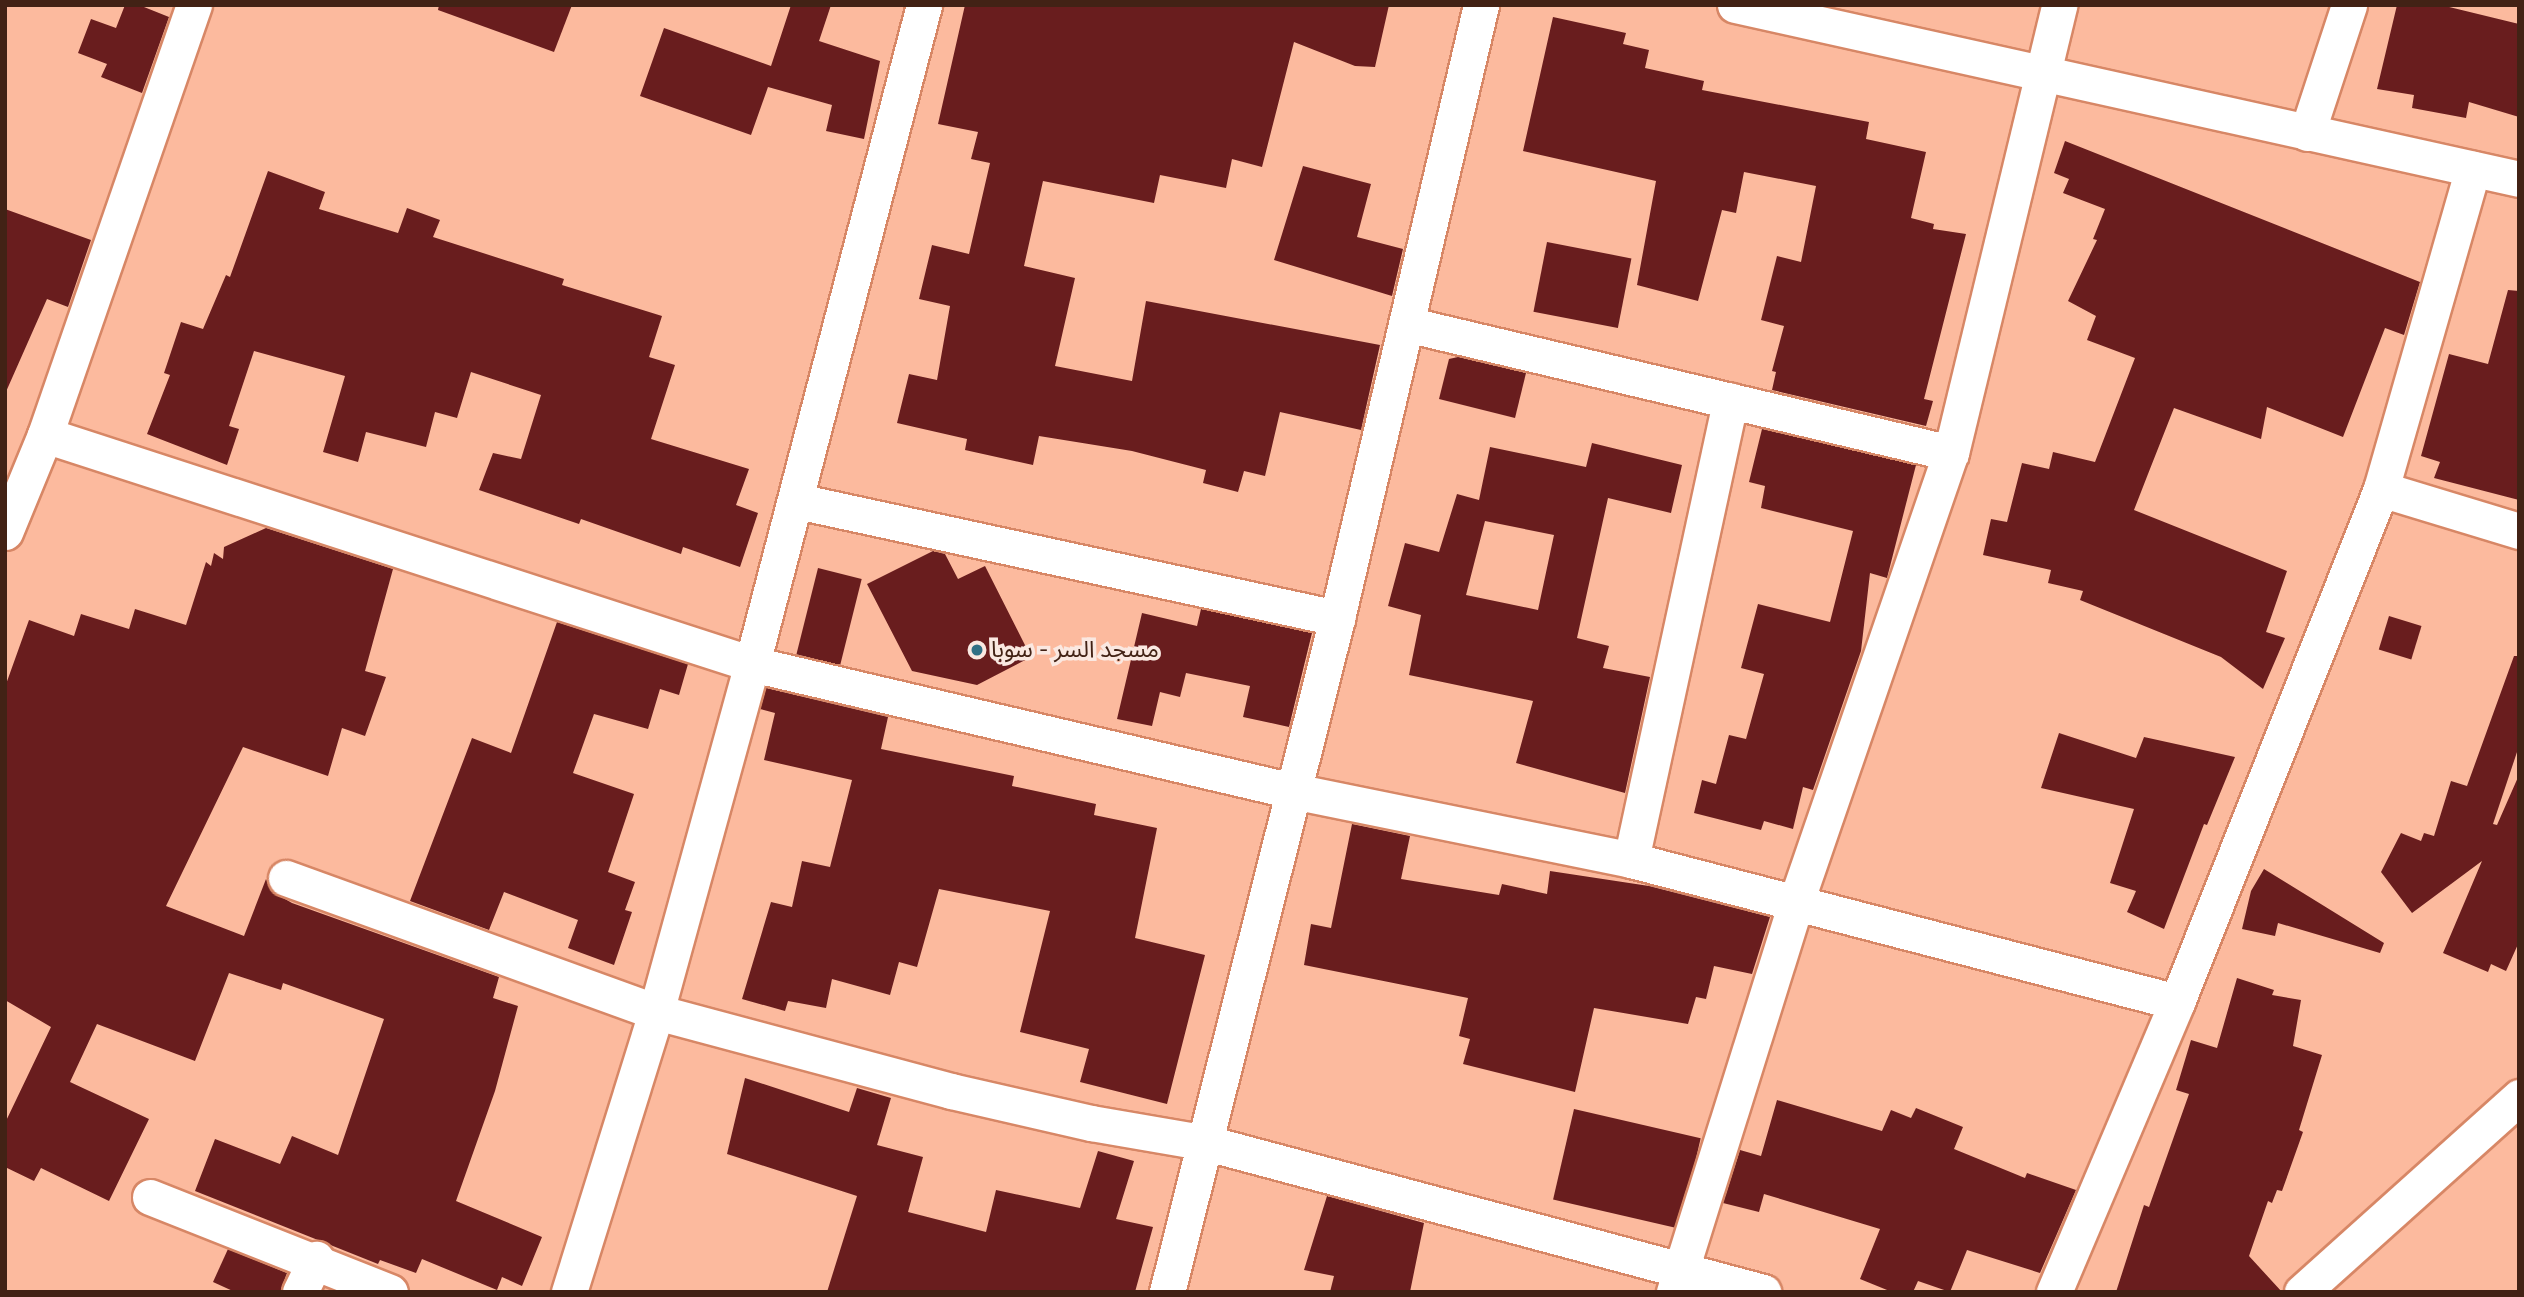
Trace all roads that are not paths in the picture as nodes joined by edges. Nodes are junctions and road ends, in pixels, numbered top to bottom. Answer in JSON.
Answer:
{"nodes":[{"id":1,"x":194,"y":5,"type":"edge"},
{"id":2,"x":924,"y":5,"type":"edge"},
{"id":3,"x":1481,"y":5,"type":"edge"},
{"id":4,"x":1735,"y":5,"type":"edge"},
{"id":5,"x":2059,"y":5,"type":"edge"},
{"id":6,"x":2349,"y":5,"type":"edge"},
{"id":7,"x":2041,"y":71,"type":"junction"},
{"id":8,"x":2307,"y":133,"type":"junction"},
{"id":9,"x":2473,"y":169,"type":"junction"},
{"id":10,"x":2519,"y":179,"type":"edge"},
{"id":11,"x":1406,"y":324,"type":"junction"},
{"id":12,"x":1730,"y":401,"type":"junction"},
{"id":13,"x":45,"y":435,"type":"junction"},
{"id":14,"x":1951,"y":453,"type":"junction"},
{"id":15,"x":2381,"y":489,"type":"junction"},
{"id":16,"x":797,"y":501,"type":"junction"},
{"id":17,"x":2519,"y":531,"type":"edge"},
{"id":18,"x":5,"y":532,"type":"edge"},
{"id":19,"x":1338,"y":618,"type":"junction"},
{"id":20,"x":752,"y":664,"type":"junction"},
{"id":21,"x":1293,"y":791,"type":"junction"},
{"id":22,"x":1631,"y":860,"type":"junction"},
{"id":23,"x":286,"y":877,"type":"dead end"},
{"id":24,"x":1796,"y":902,"type":"junction"},
{"id":25,"x":2177,"y":1002,"type":"junction"},
{"id":26,"x":656,"y":1012,"type":"junction"},
{"id":27,"x":2519,"y":1097,"type":"edge"},
{"id":28,"x":1207,"y":1143,"type":"junction"},
{"id":29,"x":150,"y":1197,"type":"dead end"},
{"id":30,"x":316,"y":1259,"type":"junction"},
{"id":31,"x":1677,"y":1280,"type":"edge"},
{"id":32,"x":300,"y":1292,"type":"edge"},
{"id":33,"x":390,"y":1292,"type":"edge"},
{"id":34,"x":569,"y":1292,"type":"edge"},
{"id":35,"x":1167,"y":1292,"type":"edge"},
{"id":36,"x":1763,"y":1292,"type":"edge"},
{"id":37,"x":2054,"y":1292,"type":"edge"},
{"id":38,"x":2302,"y":1292,"type":"edge"}],
"edges":[{"from":1,"to":13,"type":"street"},
{"from":2,"to":16,"type":"street"},
{"from":3,"to":11,"type":"street"},
{"from":4,"to":7,"type":"street"},
{"from":5,"to":7,"type":"street"},
{"from":6,"to":8,"type":"street"},
{"from":7,"to":8,"type":"street"},
{"from":7,"to":14,"type":"street"},
{"from":8,"to":9,"type":"street"},
{"from":9,"to":10,"type":"street"},
{"from":9,"to":15,"type":"street"},
{"from":11,"to":12,"type":"street"},
{"from":11,"to":19,"type":"street"},
{"from":12,"to":14,"type":"street"},
{"from":12,"to":22,"type":"street"},
{"from":13,"to":18,"type":"street"},
{"from":13,"to":20,"type":"street"},
{"from":14,"to":24,"type":"street"},
{"from":15,"to":17,"type":"street"},
{"from":15,"to":25,"type":"street"},
{"from":16,"to":19,"type":"street"},
{"from":16,"to":20,"type":"street"},
{"from":19,"to":21,"type":"street"},
{"from":20,"to":21,"type":"street"},
{"from":20,"to":26,"type":"street"},
{"from":21,"to":22,"type":"street"},
{"from":21,"to":28,"type":"street"},
{"from":22,"to":24,"type":"street"},
{"from":23,"to":26,"type":"street"},
{"from":24,"to":25,"type":"street"},
{"from":24,"to":31,"type":"street"},
{"from":25,"to":37,"type":"street"},
{"from":26,"to":28,"type":"street"},
{"from":26,"to":34,"type":"street"},
{"from":27,"to":38,"type":"street"},
{"from":28,"to":31,"type":"street"},
{"from":28,"to":35,"type":"street"},
{"from":29,"to":30,"type":"street"},
{"from":30,"to":32,"type":"street"},
{"from":30,"to":33,"type":"street"},
{"from":31,"to":36,"type":"street"}]}
